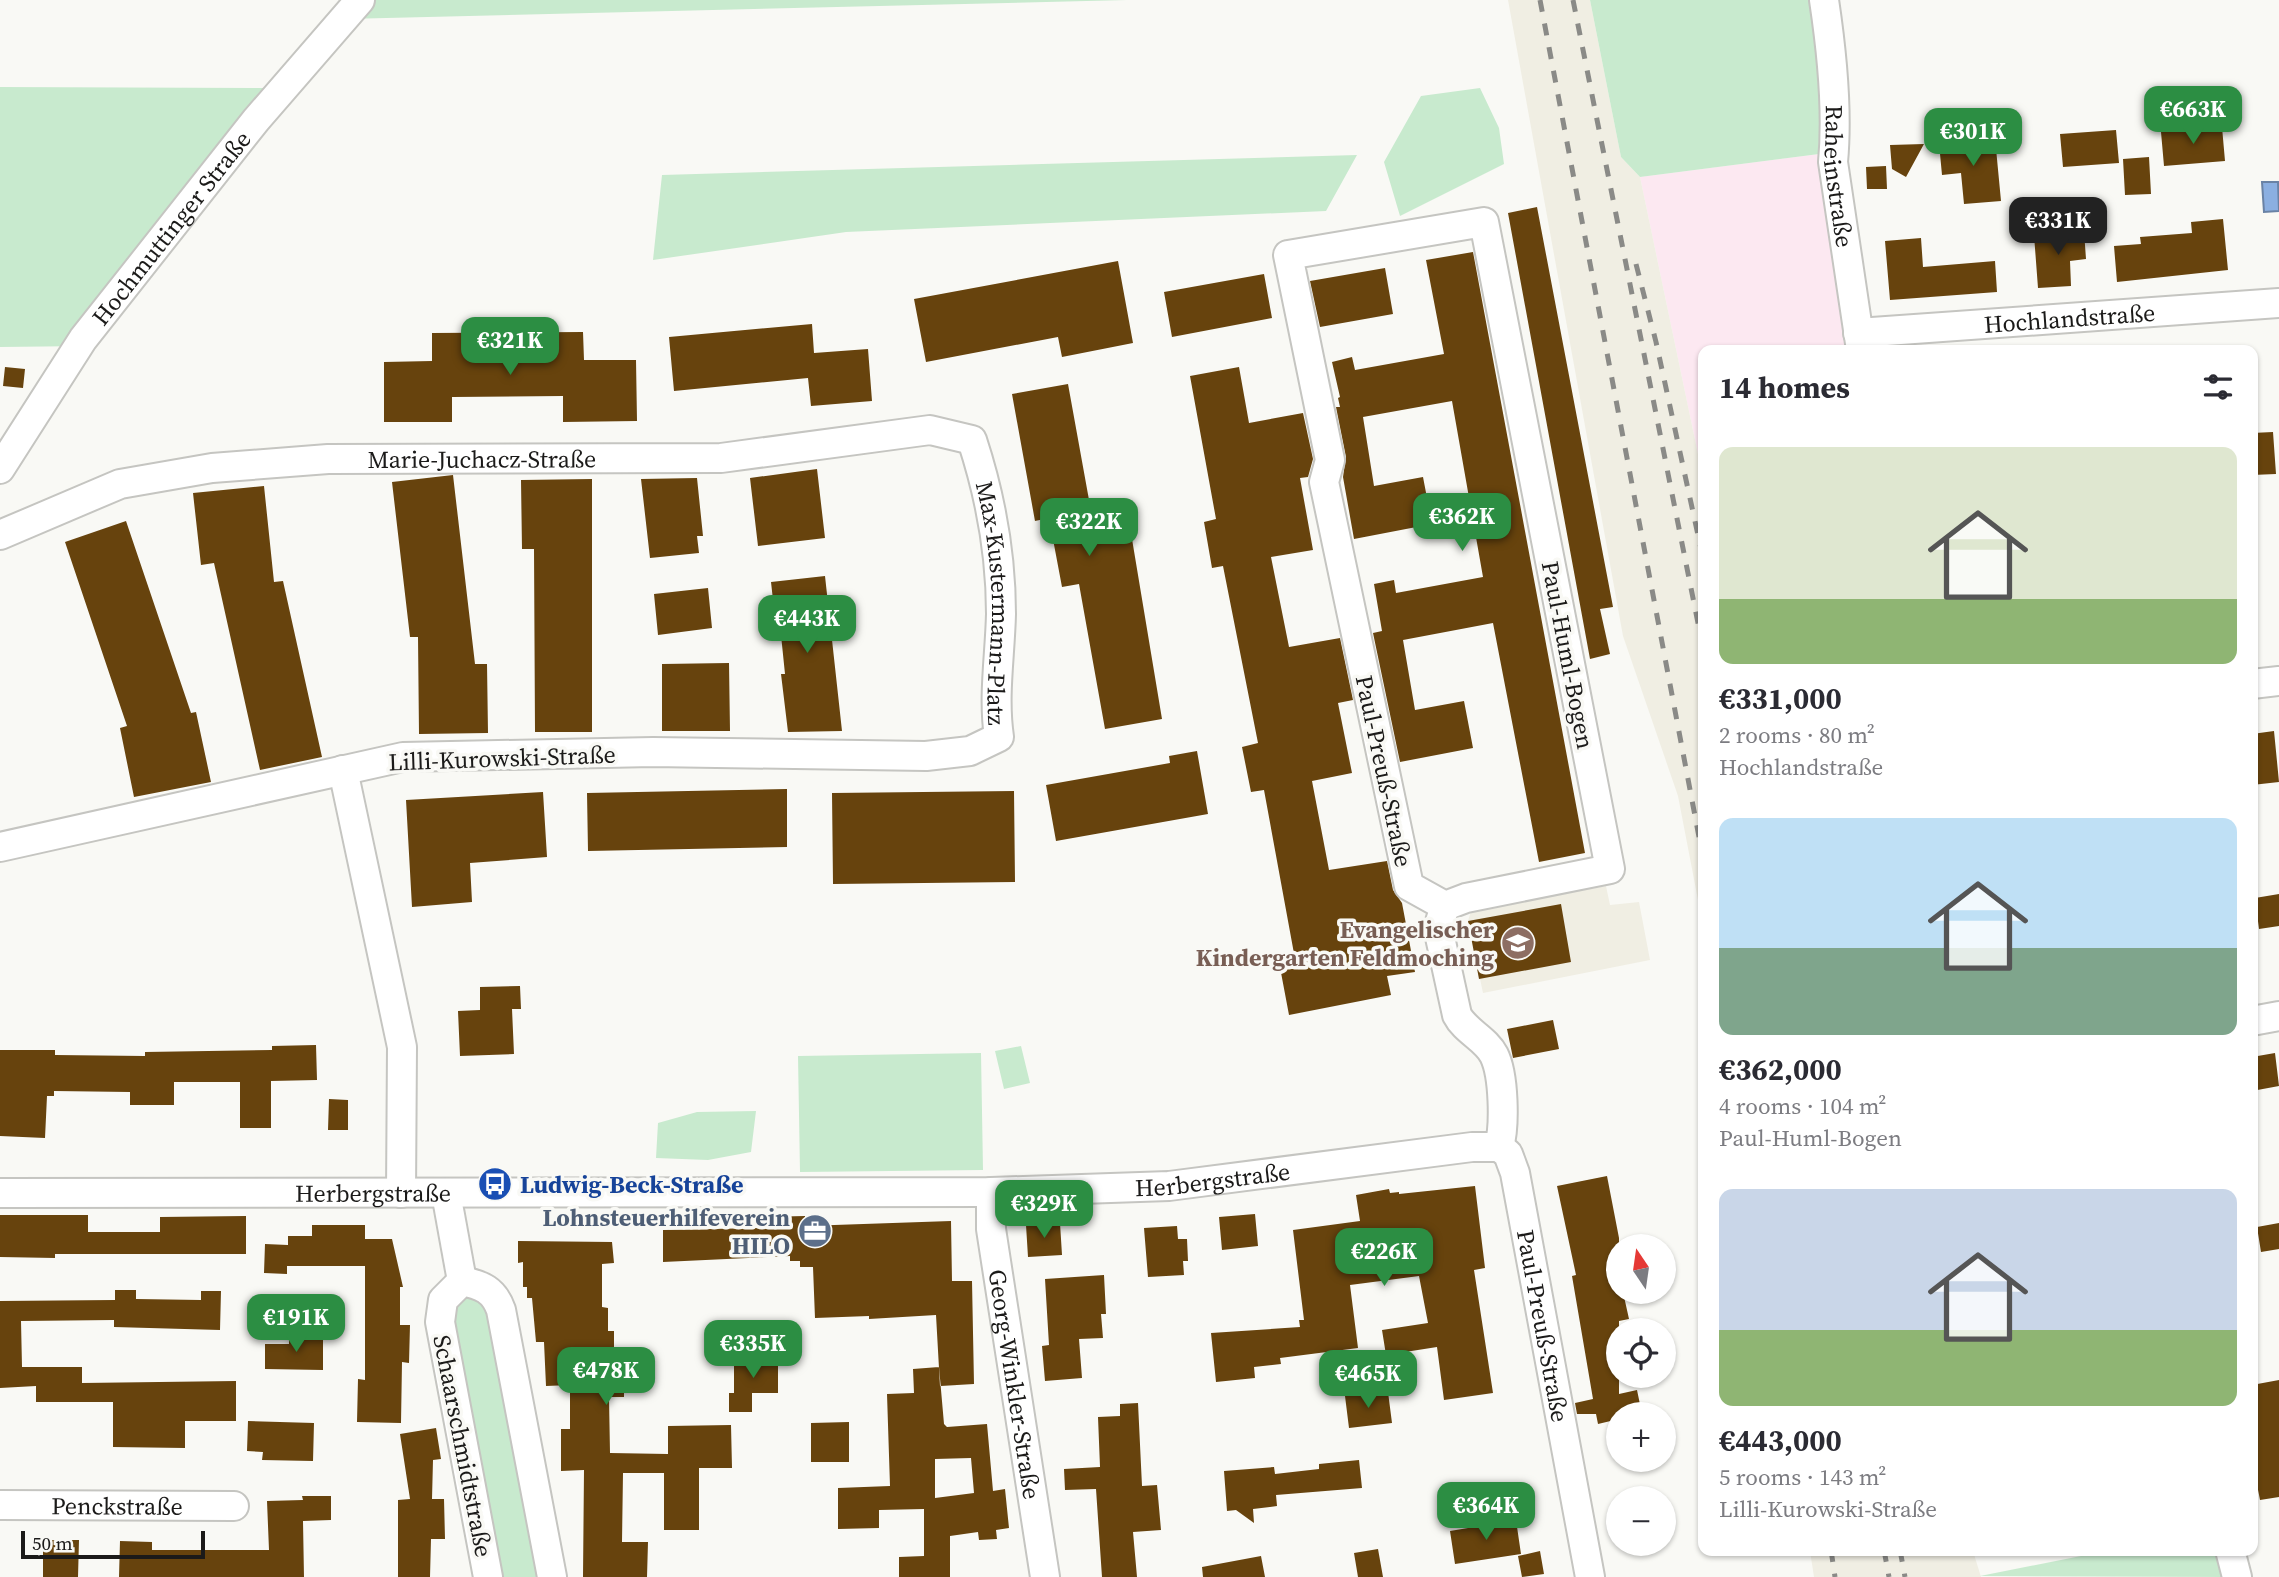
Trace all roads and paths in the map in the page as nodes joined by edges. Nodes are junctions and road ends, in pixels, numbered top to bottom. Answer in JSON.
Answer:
{"nodes":[{"id":1,"x":360,"y":0,"type":"edge"},
{"id":2,"x":1824,"y":0,"type":"edge"},
{"id":3,"x":1288,"y":255,"type":"joint"},
{"id":4,"x":2279,"y":303,"type":"edge"},
{"id":5,"x":1859,"y":342,"type":"edge"},
{"id":6,"x":972,"y":440,"type":"joint"},
{"id":7,"x":0,"y":469,"type":"edge"},
{"id":8,"x":0,"y":534,"type":"edge"},
{"id":9,"x":2279,"y":681,"type":"edge"},
{"id":10,"x":2258,"y":683,"type":"edge"},
{"id":11,"x":970,"y":751,"type":"joint"},
{"id":12,"x":343,"y":770,"type":"junction"},
{"id":13,"x":0,"y":847,"type":"edge"},
{"id":14,"x":1446,"y":906,"type":"junction"},
{"id":15,"x":2279,"y":1016,"type":"edge"},
{"id":16,"x":2258,"y":1020,"type":"edge"},
{"id":17,"x":1499,"y":1147,"type":"junction"},
{"id":18,"x":991,"y":1192,"type":"junction"},
{"id":19,"x":0,"y":1193,"type":"edge"},
{"id":20,"x":401,"y":1193,"type":"junction"},
{"id":21,"x":446,"y":1193,"type":"junction"},
{"id":22,"x":462,"y":1281,"type":"junction"},
{"id":23,"x":0,"y":1505,"type":"edge"},
{"id":24,"x":234,"y":1506,"type":"dead end"},
{"id":25,"x":2232,"y":1556,"type":"edge"},
{"id":26,"x":488,"y":1577,"type":"edge"},
{"id":27,"x":552,"y":1577,"type":"edge"},
{"id":28,"x":1045,"y":1577,"type":"edge"},
{"id":29,"x":1590,"y":1577,"type":"edge"},
{"id":30,"x":2237,"y":1577,"type":"edge"}],
"edges":[{"from":1,"to":7,"type":"street","name":"Hochmuttinger Straße"},
{"from":2,"to":5,"type":"street","name":"Raheinstraße"},
{"from":3,"to":14,"type":"street","name":"Paul-Preuß-Straße"},
{"from":3,"to":14,"type":"street","name":"Paul-Huml-Bogen"},
{"from":4,"to":5,"type":"street","name":"Hochlandstraße"},
{"from":6,"to":8,"type":"street","name":"Marie-Juchacz-Straße"},
{"from":6,"to":11,"type":"street","name":"Max-Kustermann-Platz"},
{"from":9,"to":10,"type":"street"},
{"from":11,"to":12,"type":"street","name":"Lilli-Kurowski-Straße"},
{"from":12,"to":13,"type":"street","name":"Lilli-Kurowski-Straße"},
{"from":12,"to":20,"type":"street"},
{"from":14,"to":17,"type":"street"},
{"from":15,"to":16,"type":"street"},
{"from":17,"to":18,"type":"street","name":"Herbergstraße"},
{"from":17,"to":29,"type":"street","name":"Paul-Preuß-Straße"},
{"from":18,"to":21,"type":"street","name":"Herbergstraße"},
{"from":18,"to":28,"type":"street","name":"Georg-Winkler-Straße"},
{"from":19,"to":20,"type":"street","name":"Herbergstraße"},
{"from":20,"to":21,"type":"street","name":"Herbergstraße"},
{"from":21,"to":22,"type":"street"},
{"from":22,"to":26,"type":"street","name":"Schaarschmidtstraße"},
{"from":22,"to":27,"type":"street"},
{"from":23,"to":24,"type":"street","name":"Penckstraße"},
{"from":25,"to":30,"type":"street"}]}
